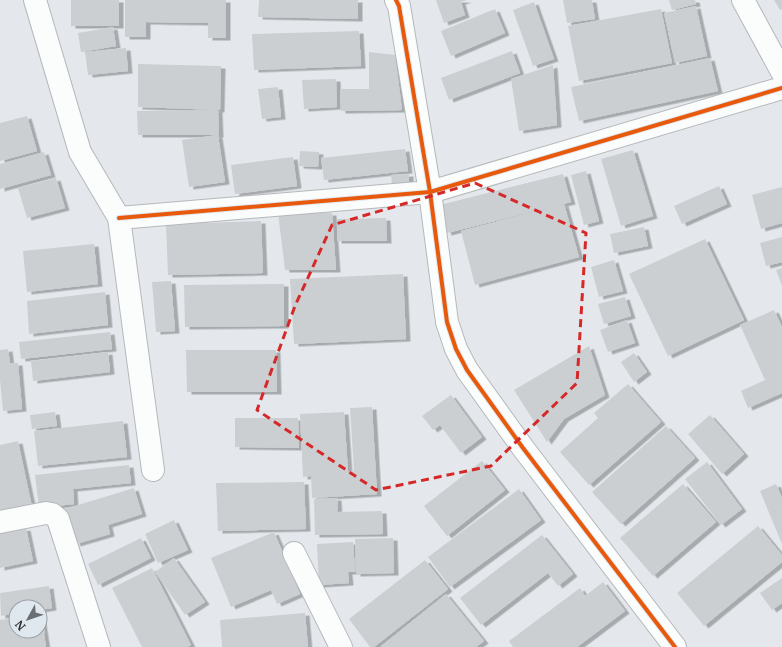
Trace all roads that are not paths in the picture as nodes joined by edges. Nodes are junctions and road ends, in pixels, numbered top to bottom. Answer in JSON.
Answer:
{"nodes":[{"id":1,"x":35,"y":0,"type":"edge"},
{"id":2,"x":396,"y":0,"type":"edge"},
{"id":3,"x":743,"y":0,"type":"edge"},
{"id":4,"x":782,"y":72,"type":"edge"},
{"id":5,"x":782,"y":88,"type":"edge"},
{"id":6,"x":430,"y":192,"type":"junction"},
{"id":7,"x":119,"y":218,"type":"junction"},
{"id":8,"x":153,"y":470,"type":"dead end"},
{"id":9,"x":0,"y":522,"type":"edge"},
{"id":10,"x":294,"y":553,"type":"dead end"},
{"id":11,"x":99,"y":647,"type":"edge"},
{"id":12,"x":341,"y":647,"type":"edge"},
{"id":13,"x":675,"y":647,"type":"edge"}],
"edges":[{"from":1,"to":7,"type":"street"},
{"from":2,"to":6,"type":"street"},
{"from":3,"to":4,"type":"street"},
{"from":5,"to":6,"type":"street"},
{"from":6,"to":7,"type":"street"},
{"from":6,"to":13,"type":"street"},
{"from":7,"to":8,"type":"street"},
{"from":9,"to":11,"type":"street"},
{"from":10,"to":12,"type":"street"}]}
